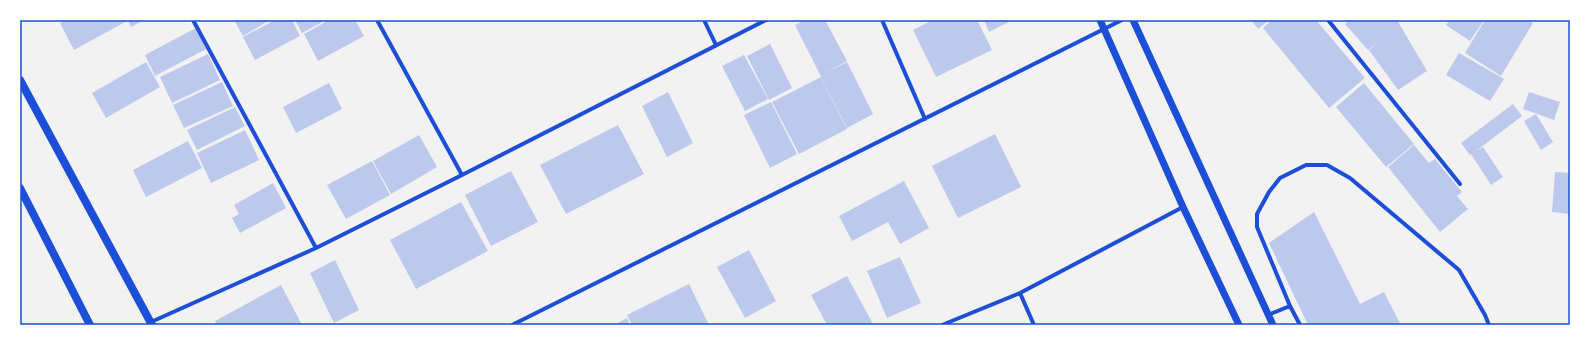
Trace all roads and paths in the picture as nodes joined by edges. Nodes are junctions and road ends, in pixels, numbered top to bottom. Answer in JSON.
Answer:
{"nodes":[{"id":1,"x":193,"y":20,"type":"edge"},
{"id":2,"x":377,"y":20,"type":"edge"},
{"id":3,"x":704,"y":20,"type":"edge"},
{"id":4,"x":766,"y":20,"type":"edge"},
{"id":5,"x":882,"y":20,"type":"edge"},
{"id":6,"x":1100,"y":20,"type":"edge"},
{"id":7,"x":1122,"y":20,"type":"edge"},
{"id":8,"x":1133,"y":20,"type":"edge"},
{"id":9,"x":1328,"y":20,"type":"edge"},
{"id":10,"x":1104,"y":29,"type":"junction"},
{"id":11,"x":716,"y":45,"type":"junction"},
{"id":12,"x":20,"y":80,"type":"edge"},
{"id":13,"x":925,"y":119,"type":"junction"},
{"id":14,"x":462,"y":175,"type":"junction"},
{"id":15,"x":1460,"y":184,"type":"dead end"},
{"id":16,"x":20,"y":188,"type":"edge"},
{"id":17,"x":23,"y":201,"type":"edge"},
{"id":18,"x":1183,"y":207,"type":"junction"},
{"id":19,"x":316,"y":248,"type":"junction"},
{"id":20,"x":1020,"y":293,"type":"junction"},
{"id":21,"x":1290,"y":306,"type":"junction"},
{"id":22,"x":1268,"y":315,"type":"junction"},
{"id":23,"x":152,"y":324,"type":"edge"},
{"id":24,"x":90,"y":325,"type":"edge"},
{"id":25,"x":512,"y":325,"type":"edge"},
{"id":26,"x":942,"y":325,"type":"edge"},
{"id":27,"x":1034,"y":325,"type":"edge"},
{"id":28,"x":1239,"y":325,"type":"edge"},
{"id":29,"x":1273,"y":325,"type":"edge"},
{"id":30,"x":1300,"y":325,"type":"edge"},
{"id":31,"x":1489,"y":325,"type":"edge"}],
"edges":[{"from":1,"to":19,"type":"street"},
{"from":2,"to":14,"type":"street"},
{"from":3,"to":11,"type":"street"},
{"from":4,"to":11,"type":"street"},
{"from":5,"to":13,"type":"street"},
{"from":6,"to":10,"type":"street"},
{"from":7,"to":10,"type":"street"},
{"from":8,"to":22,"type":"street"},
{"from":9,"to":15,"type":"street"},
{"from":10,"to":13,"type":"street"},
{"from":10,"to":18,"type":"street"},
{"from":11,"to":14,"type":"street"},
{"from":12,"to":23,"type":"main road"},
{"from":13,"to":25,"type":"street"},
{"from":14,"to":19,"type":"street"},
{"from":16,"to":17,"type":"main road"},
{"from":17,"to":24,"type":"main road"},
{"from":18,"to":20,"type":"street"},
{"from":18,"to":28,"type":"street"},
{"from":19,"to":23,"type":"street"},
{"from":20,"to":26,"type":"street"},
{"from":20,"to":27,"type":"street"},
{"from":21,"to":22,"type":"street"},
{"from":21,"to":30,"type":"street"},
{"from":21,"to":31,"type":"street"},
{"from":22,"to":29,"type":"street"}]}
